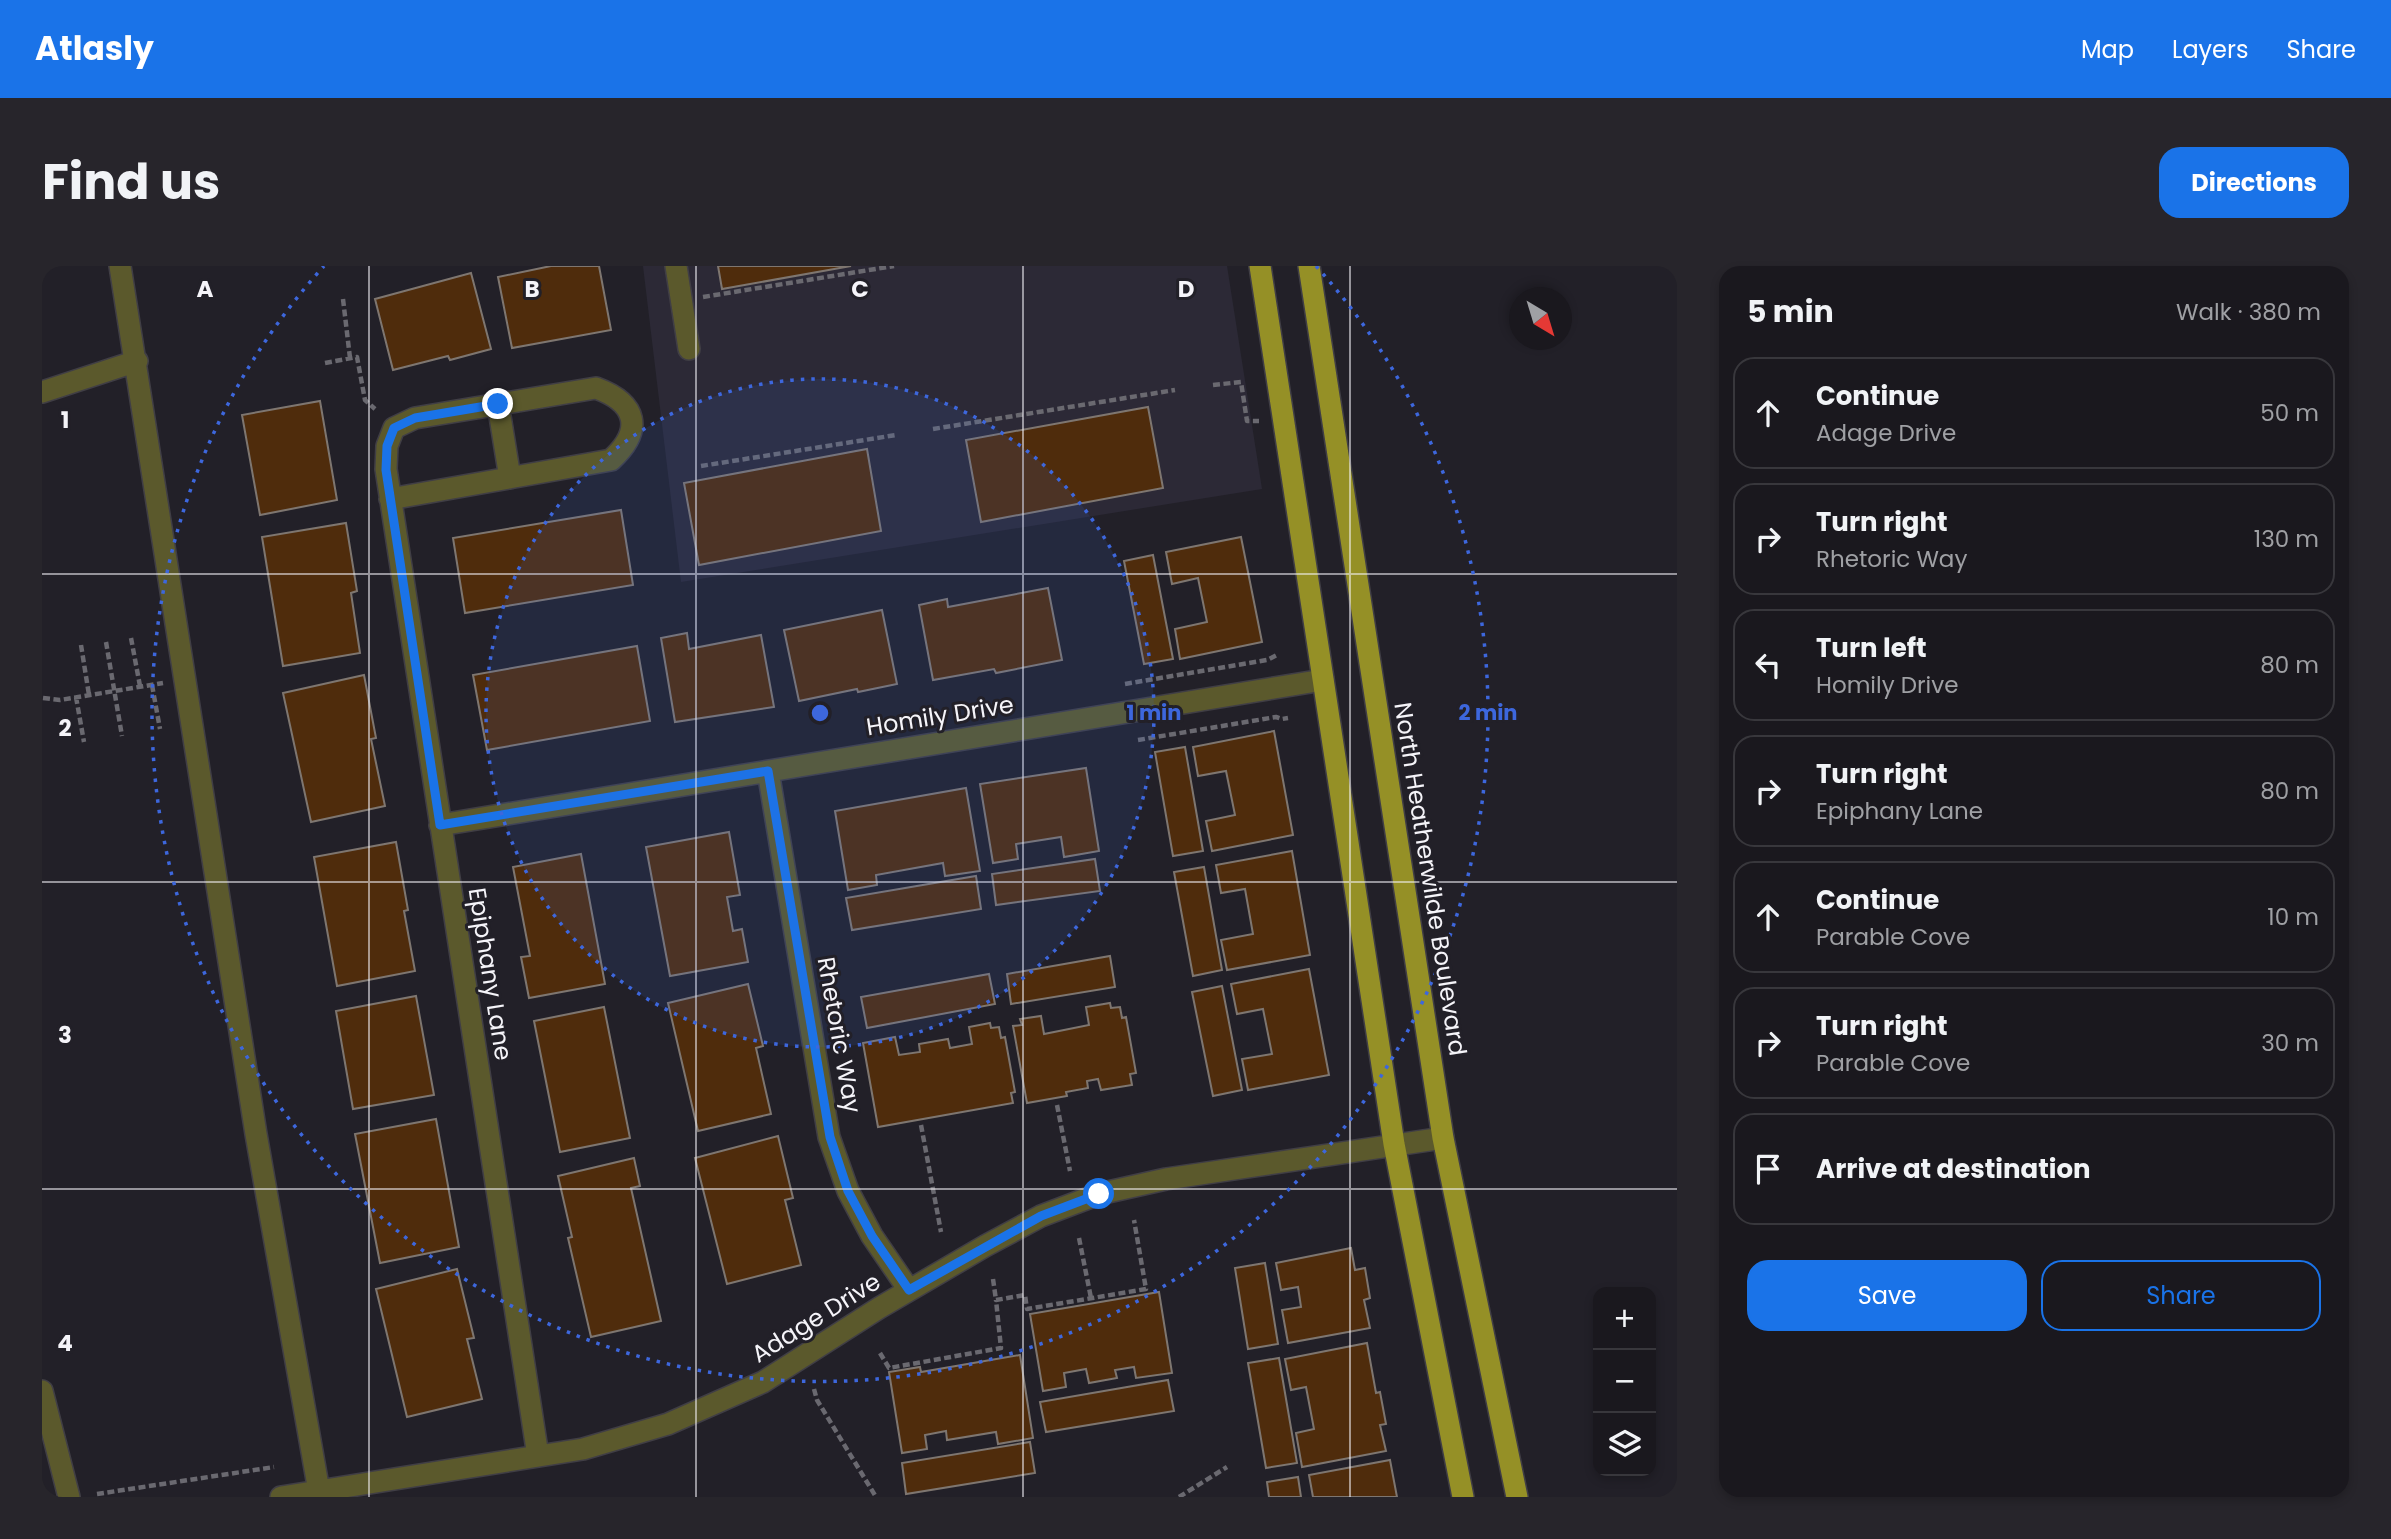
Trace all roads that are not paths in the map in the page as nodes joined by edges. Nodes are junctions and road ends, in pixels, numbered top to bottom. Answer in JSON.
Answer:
{"nodes":[{"id":1,"x":120,"y":266,"type":"edge"},
{"id":2,"x":676,"y":266,"type":"edge"},
{"id":3,"x":1309,"y":266,"type":"edge"},
{"id":4,"x":1265,"y":267,"type":"edge"},
{"id":5,"x":689,"y":349,"type":"dead end"},
{"id":6,"x":137,"y":361,"type":"junction"},
{"id":7,"x":42,"y":392,"type":"edge"},
{"id":8,"x":498,"y":404,"type":"junction"},
{"id":9,"x":510,"y":478,"type":"junction"},
{"id":10,"x":390,"y":499,"type":"junction"},
{"id":11,"x":1323,"y":680,"type":"junction"},
{"id":12,"x":768,"y":771,"type":"junction"},
{"id":13,"x":440,"y":825,"type":"junction"},
{"id":14,"x":1443,"y":1138,"type":"junction"},
{"id":15,"x":1394,"y":1144,"type":"junction"},
{"id":16,"x":909,"y":1290,"type":"junction"},
{"id":17,"x":42,"y":1391,"type":"edge"},
{"id":18,"x":538,"y":1456,"type":"junction"},
{"id":19,"x":320,"y":1494,"type":"edge"},
{"id":20,"x":69,"y":1497,"type":"edge"},
{"id":21,"x":281,"y":1497,"type":"edge"},
{"id":22,"x":1463,"y":1497,"type":"edge"},
{"id":23,"x":1517,"y":1497,"type":"edge"}],
"edges":[{"from":1,"to":6,"type":"street"},
{"from":2,"to":5,"type":"street"},
{"from":3,"to":14,"type":"main road","name":"North Heatherwilde Boulevard"},
{"from":4,"to":11,"type":"main road"},
{"from":6,"to":7,"type":"street"},
{"from":6,"to":19,"type":"street"},
{"from":8,"to":9,"type":"street"},
{"from":8,"to":9,"type":"street"},
{"from":8,"to":10,"type":"street","name":"Epiphany Lane"},
{"from":9,"to":10,"type":"street"},
{"from":10,"to":13,"type":"street","name":"Epiphany Lane"},
{"from":11,"to":12,"type":"street","name":"Homily Drive"},
{"from":11,"to":15,"type":"main road"},
{"from":12,"to":13,"type":"street","name":"Homily Drive"},
{"from":12,"to":16,"type":"street","name":"Rhetoric Way"},
{"from":13,"to":18,"type":"street","name":"Epiphany Lane"},
{"from":14,"to":15,"type":"street","name":"Adage Drive"},
{"from":14,"to":23,"type":"main road","name":"North Heatherwilde Boulevard"},
{"from":15,"to":16,"type":"street","name":"Adage Drive"},
{"from":15,"to":22,"type":"main road"},
{"from":16,"to":18,"type":"street","name":"Adage Drive"},
{"from":17,"to":20,"type":"street"},
{"from":18,"to":19,"type":"street","name":"Adage Drive"},
{"from":19,"to":21,"type":"street","name":"Adage Drive"}]}
